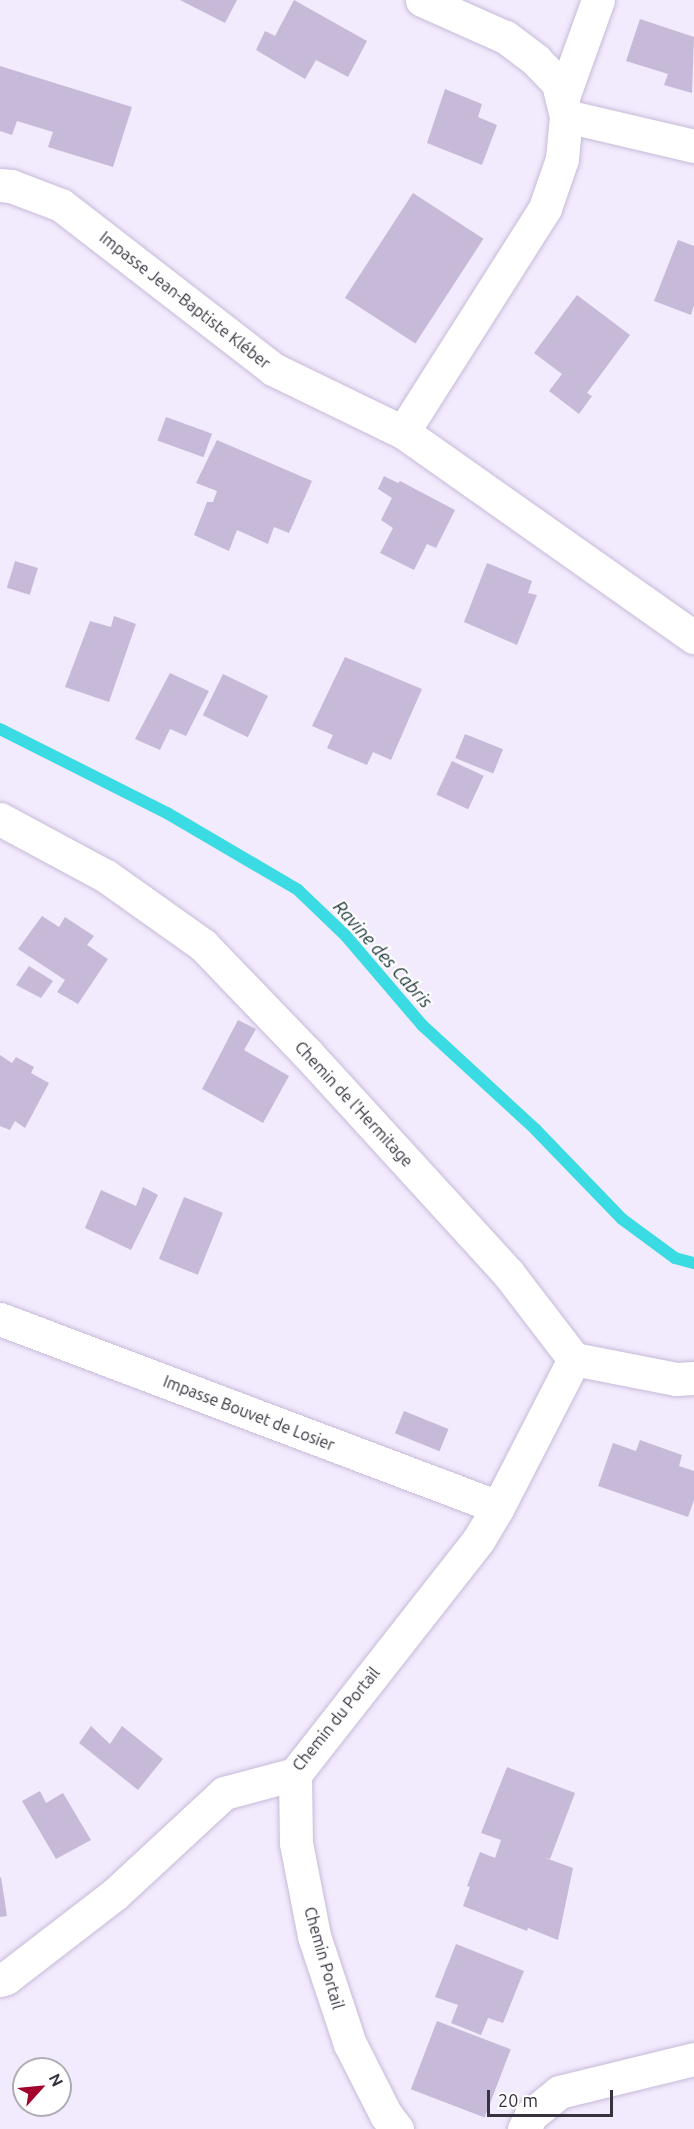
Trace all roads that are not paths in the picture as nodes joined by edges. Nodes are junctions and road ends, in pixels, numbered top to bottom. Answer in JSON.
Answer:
{"nodes":[{"id":1,"x":422,"y":0,"type":"edge"},
{"id":2,"x":598,"y":0,"type":"edge"},
{"id":3,"x":564,"y":108,"type":"junction"},
{"id":4,"x":694,"y":146,"type":"edge"},
{"id":5,"x":0,"y":185,"type":"edge"},
{"id":6,"x":403,"y":432,"type":"junction"},
{"id":7,"x":694,"y":637,"type":"edge"},
{"id":8,"x":0,"y":819,"type":"edge"},
{"id":9,"x":0,"y":1318,"type":"edge"},
{"id":10,"x":574,"y":1359,"type":"junction"},
{"id":11,"x":694,"y":1378,"type":"edge"},
{"id":12,"x":498,"y":1507,"type":"junction"},
{"id":13,"x":295,"y":1774,"type":"junction"},
{"id":14,"x":0,"y":1980,"type":"edge"},
{"id":15,"x":694,"y":2059,"type":"edge"},
{"id":16,"x":398,"y":2129,"type":"edge"},
{"id":17,"x":524,"y":2129,"type":"edge"}],
"edges":[{"from":1,"to":3,"type":"street"},
{"from":2,"to":3,"type":"street"},
{"from":3,"to":4,"type":"street"},
{"from":3,"to":6,"type":"street"},
{"from":5,"to":6,"type":"street","name":"Impasse Jean-Baptiste Kléber"},
{"from":6,"to":7,"type":"street","name":"Impasse Jean-Baptiste Kléber"},
{"from":8,"to":10,"type":"street","name":"Chemin de l'Hermitage"},
{"from":9,"to":12,"type":"street","name":"Impasse Bouvet de Losier"},
{"from":10,"to":11,"type":"street"},
{"from":10,"to":12,"type":"street","name":"Chemin du Portail"},
{"from":12,"to":13,"type":"street","name":"Chemin du Portail"},
{"from":13,"to":14,"type":"street","name":"Chemin du Portail"},
{"from":13,"to":16,"type":"street","name":"Chemin Portail"},
{"from":15,"to":17,"type":"street"}]}
